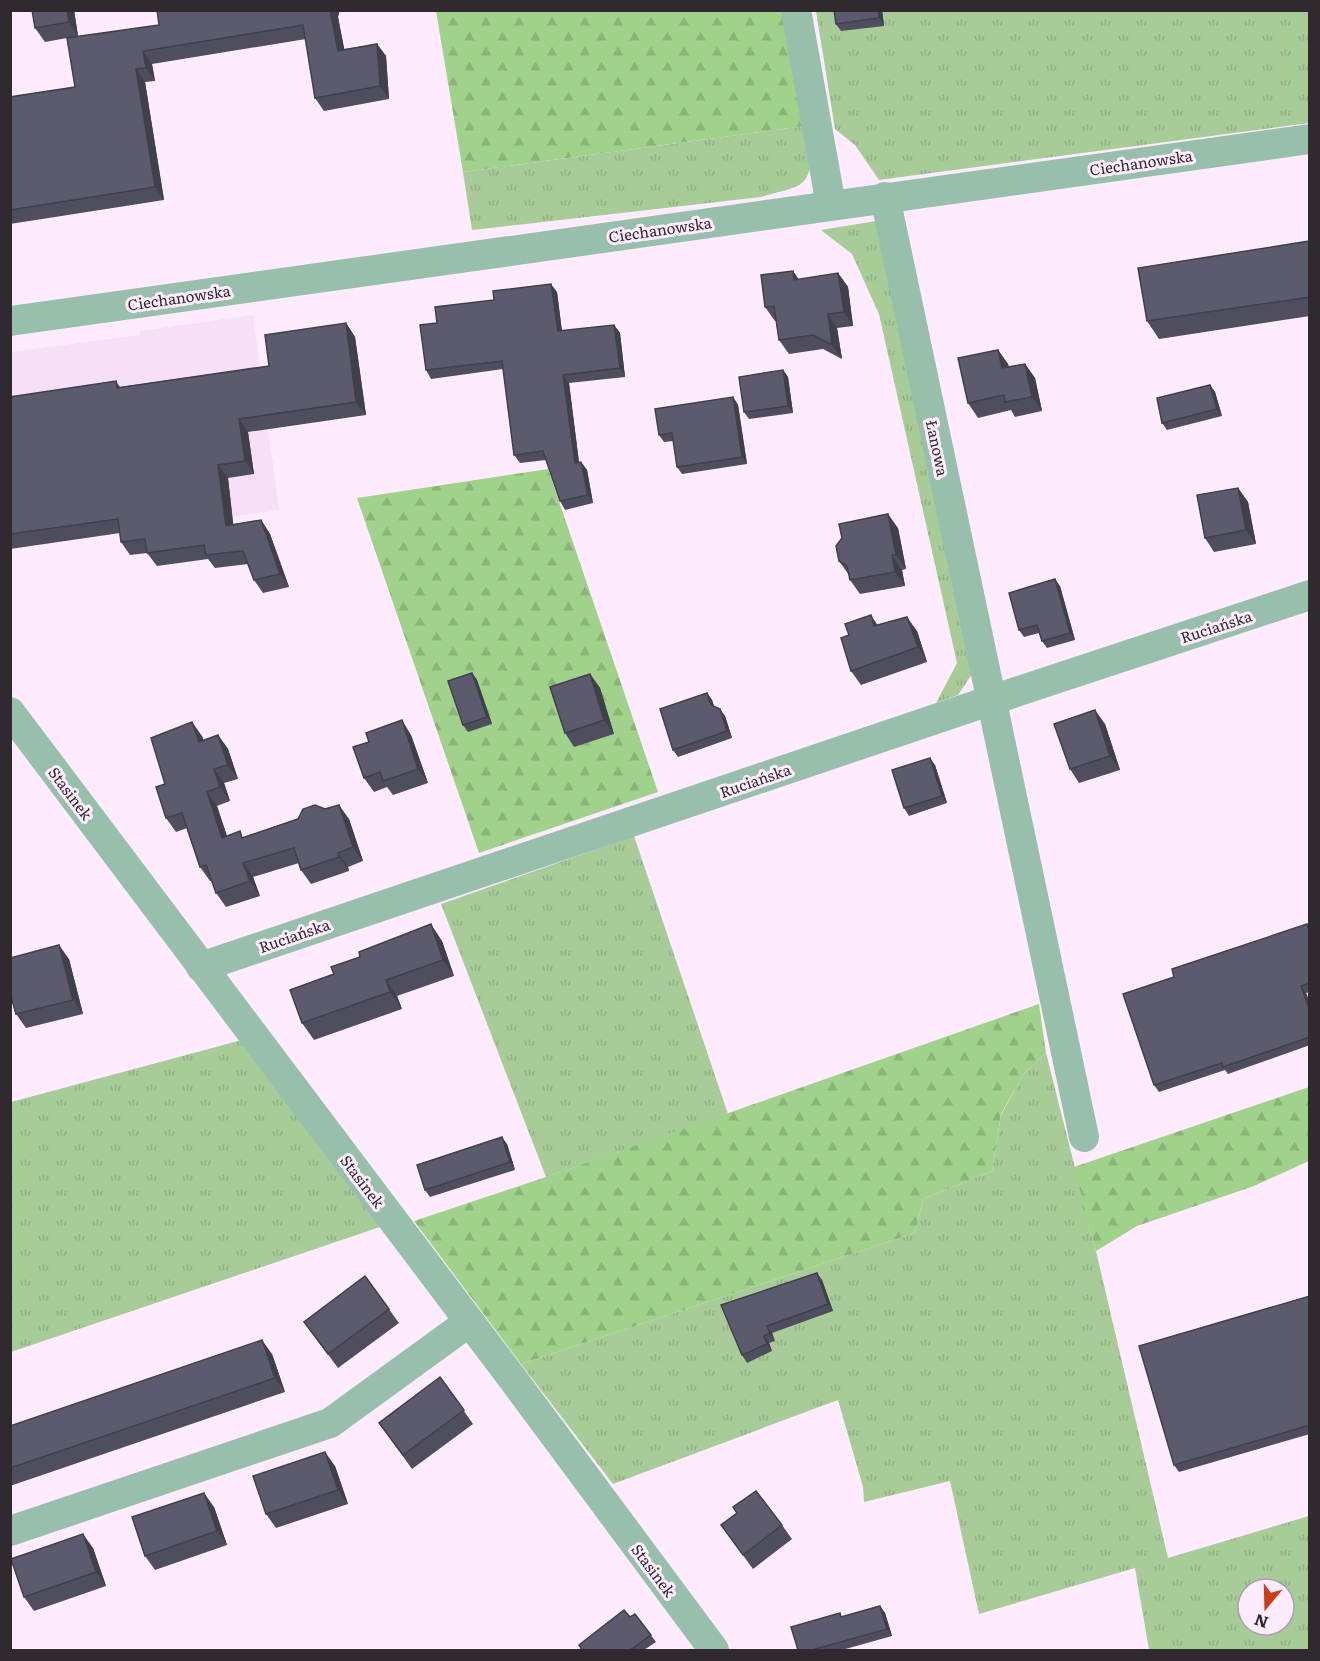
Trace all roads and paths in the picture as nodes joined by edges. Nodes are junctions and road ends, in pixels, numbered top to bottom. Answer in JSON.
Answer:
{"nodes":[{"id":1,"x":796,"y":10,"type":"edge"},
{"id":2,"x":1310,"y":139,"type":"edge"},
{"id":3,"x":885,"y":197,"type":"junction"},
{"id":4,"x":831,"y":204,"type":"junction"},
{"id":5,"x":10,"y":321,"type":"edge"},
{"id":6,"x":1310,"y":595,"type":"edge"},
{"id":7,"x":992,"y":700,"type":"junction"},
{"id":8,"x":10,"y":712,"type":"edge"},
{"id":9,"x":201,"y":967,"type":"junction"},
{"id":10,"x":1084,"y":1137,"type":"dead end"},
{"id":11,"x":469,"y":1322,"type":"junction"},
{"id":12,"x":10,"y":1532,"type":"edge"},
{"id":13,"x":714,"y":1650,"type":"edge"}],
"edges":[{"from":1,"to":4,"type":"street"},
{"from":2,"to":3,"type":"street","name":"Ciechanowska"},
{"from":3,"to":4,"type":"street","name":"Ciechanowska"},
{"from":3,"to":7,"type":"street","name":"Łanowa"},
{"from":4,"to":5,"type":"street","name":"Ciechanowska"},
{"from":6,"to":7,"type":"street","name":"Ruciańska"},
{"from":7,"to":9,"type":"street","name":"Ruciańska"},
{"from":7,"to":10,"type":"street","name":"Łanowa"},
{"from":8,"to":9,"type":"street","name":"Stasinek"},
{"from":9,"to":11,"type":"street","name":"Stasinek"},
{"from":11,"to":12,"type":"street"},
{"from":11,"to":13,"type":"street","name":"Stasinek"}]}
